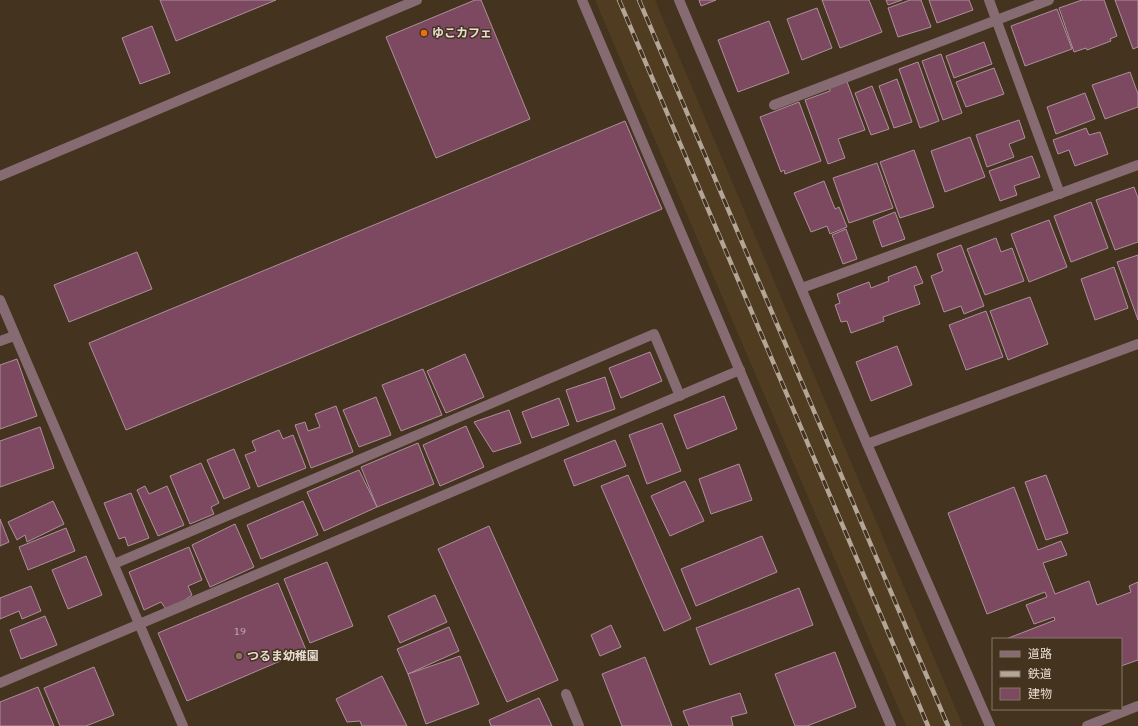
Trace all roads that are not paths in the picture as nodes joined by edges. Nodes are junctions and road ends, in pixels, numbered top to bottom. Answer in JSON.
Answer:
{"nodes":[{"id":1,"x":417,"y":0,"type":"edge"},
{"id":2,"x":582,"y":0,"type":"edge"},
{"id":3,"x":679,"y":0,"type":"edge"},
{"id":4,"x":989,"y":0,"type":"edge"},
{"id":5,"x":1049,"y":0,"type":"edge"},
{"id":6,"x":996,"y":20,"type":"junction"},
{"id":7,"x":774,"y":105,"type":"dead end"},
{"id":8,"x":1138,"y":165,"type":"edge"},
{"id":9,"x":0,"y":176,"type":"edge"},
{"id":10,"x":1060,"y":194,"type":"junction"},
{"id":11,"x":802,"y":288,"type":"junction"},
{"id":12,"x":0,"y":300,"type":"edge"},
{"id":13,"x":14,"y":336,"type":"junction"},
{"id":14,"x":0,"y":341,"type":"edge"},
{"id":15,"x":1138,"y":344,"type":"edge"},
{"id":16,"x":740,"y":370,"type":"junction"},
{"id":17,"x":680,"y":396,"type":"junction"},
{"id":18,"x":867,"y":444,"type":"junction"},
{"id":19,"x":114,"y":564,"type":"junction"},
{"id":20,"x":140,"y":625,"type":"junction"},
{"id":21,"x":0,"y":672,"type":"edge"},
{"id":22,"x":2,"y":682,"type":"edge"},
{"id":23,"x":566,"y":694,"type":"dead end"},
{"id":24,"x":1138,"y":706,"type":"edge"},
{"id":25,"x":183,"y":726,"type":"edge"},
{"id":26,"x":579,"y":726,"type":"edge"},
{"id":27,"x":891,"y":726,"type":"edge"},
{"id":28,"x":990,"y":726,"type":"edge"},
{"id":29,"x":1087,"y":726,"type":"edge"}],
"edges":[{"from":1,"to":9,"type":"street"},
{"from":2,"to":16,"type":"street"},
{"from":3,"to":11,"type":"street"},
{"from":4,"to":6,"type":"street"},
{"from":5,"to":6,"type":"street"},
{"from":6,"to":7,"type":"street"},
{"from":6,"to":10,"type":"street"},
{"from":8,"to":10,"type":"street"},
{"from":10,"to":11,"type":"street"},
{"from":11,"to":18,"type":"street"},
{"from":12,"to":13,"type":"street"},
{"from":13,"to":14,"type":"street"},
{"from":13,"to":19,"type":"street"},
{"from":15,"to":18,"type":"street"},
{"from":16,"to":17,"type":"street"},
{"from":16,"to":27,"type":"street"},
{"from":17,"to":19,"type":"street"},
{"from":17,"to":20,"type":"street"},
{"from":18,"to":28,"type":"street"},
{"from":19,"to":20,"type":"street"},
{"from":20,"to":22,"type":"street"},
{"from":20,"to":25,"type":"street"},
{"from":21,"to":22,"type":"street"},
{"from":23,"to":26,"type":"street"},
{"from":24,"to":29,"type":"street"}]}
